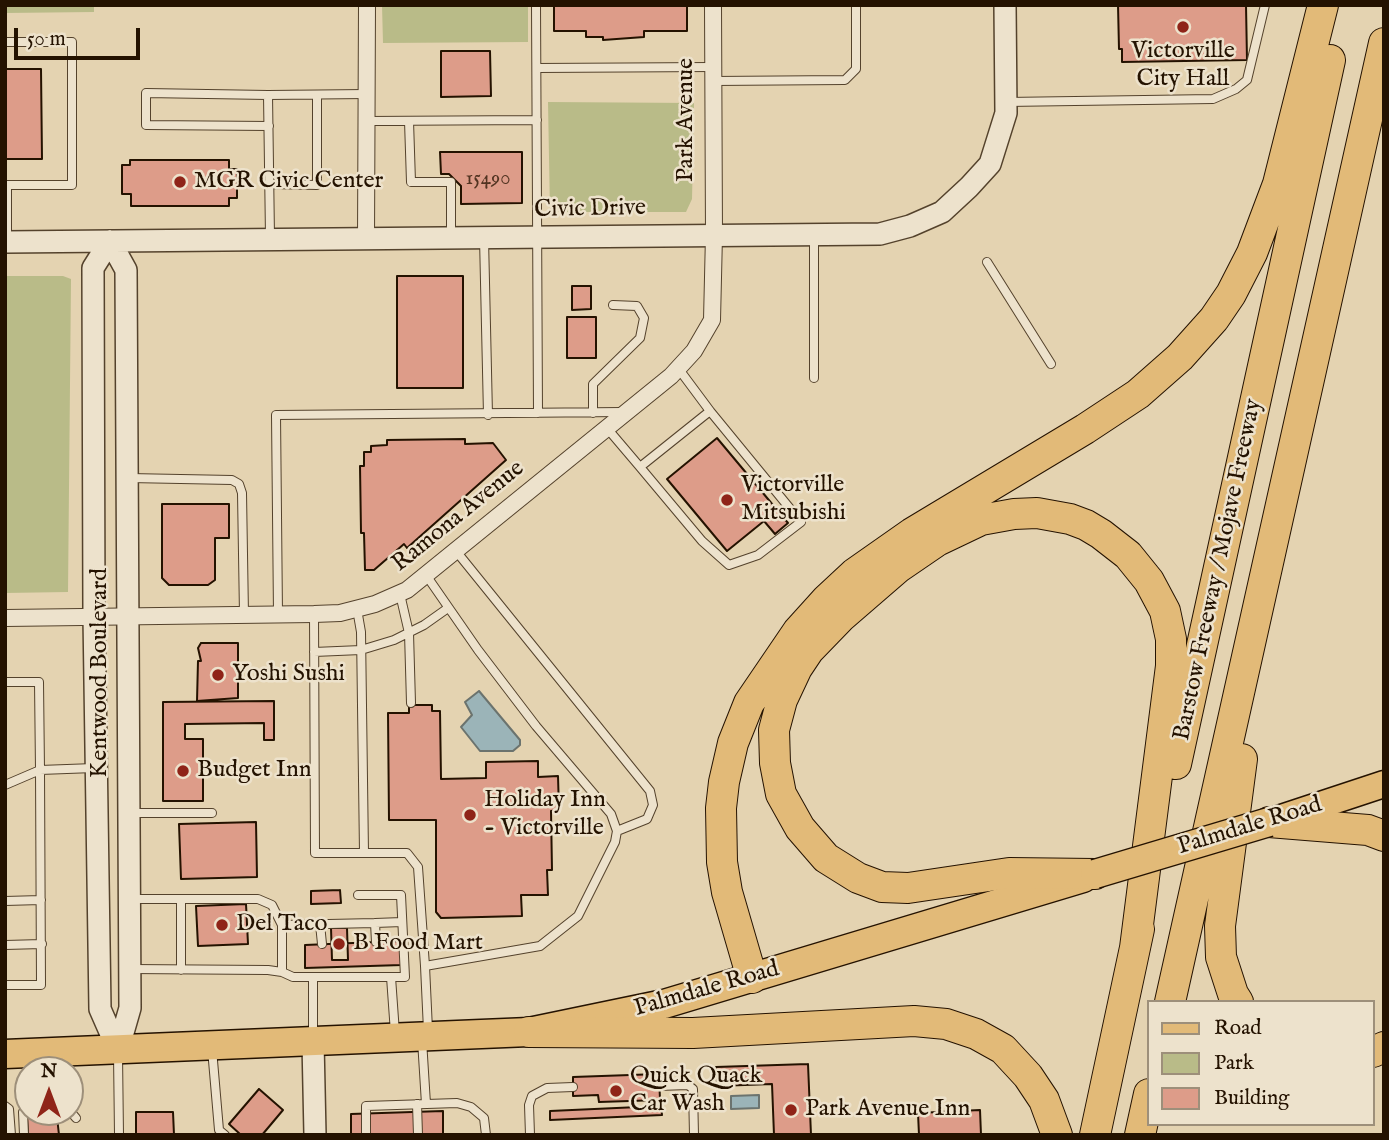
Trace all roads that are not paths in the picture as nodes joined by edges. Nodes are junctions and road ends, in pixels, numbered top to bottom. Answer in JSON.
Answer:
{"nodes":[{"id":1,"x":367,"y":5,"type":"edge"},
{"id":2,"x":537,"y":5,"type":"edge"},
{"id":3,"x":713,"y":5,"type":"edge"},
{"id":4,"x":856,"y":5,"type":"edge"},
{"id":5,"x":1005,"y":5,"type":"edge"},
{"id":6,"x":1265,"y":5,"type":"edge"},
{"id":7,"x":1323,"y":5,"type":"edge"},
{"id":8,"x":1342,"y":5,"type":"edge"},
{"id":9,"x":5,"y":42,"type":"edge"},
{"id":10,"x":1384,"y":43,"type":"edge"},
{"id":11,"x":537,"y":68,"type":"junction"},
{"id":12,"x":713,"y":74,"type":"junction"},
{"id":13,"x":367,"y":94,"type":"junction"},
{"id":14,"x":268,"y":95,"type":"junction"},
{"id":15,"x":317,"y":95,"type":"junction"},
{"id":16,"x":1006,"y":102,"type":"junction"},
{"id":17,"x":537,"y":120,"type":"junction"},
{"id":18,"x":367,"y":121,"type":"junction"},
{"id":19,"x":409,"y":121,"type":"junction"},
{"id":20,"x":269,"y":126,"type":"junction"},
{"id":21,"x":270,"y":184,"type":"junction"},
{"id":22,"x":6,"y":185,"type":"edge"},
{"id":23,"x":814,"y":234,"type":"junction"},
{"id":24,"x":714,"y":235,"type":"junction"},
{"id":25,"x":538,"y":237,"type":"junction"},
{"id":26,"x":451,"y":238,"type":"junction"},
{"id":27,"x":484,"y":238,"type":"junction"},
{"id":28,"x":366,"y":239,"type":"junction"},
{"id":29,"x":270,"y":240,"type":"junction"},
{"id":30,"x":110,"y":241,"type":"junction"},
{"id":31,"x":6,"y":242,"type":"edge"},
{"id":32,"x":987,"y":262,"type":"dead end"},
{"id":33,"x":613,"y":305,"type":"dead end"},
{"id":34,"x":1051,"y":364,"type":"dead end"},
{"id":35,"x":678,"y":368,"type":"junction"},
{"id":36,"x":814,"y":378,"type":"dead end"},
{"id":37,"x":710,"y":411,"type":"junction"},
{"id":38,"x":625,"y":412,"type":"junction"},
{"id":39,"x":538,"y":413,"type":"junction"},
{"id":40,"x":593,"y":413,"type":"junction"},
{"id":41,"x":488,"y":415,"type":"junction"},
{"id":42,"x":606,"y":428,"type":"junction"},
{"id":43,"x":640,"y":467,"type":"junction"},
{"id":44,"x":126,"y":478,"type":"junction"},
{"id":45,"x":456,"y":551,"type":"junction"},
{"id":46,"x":1269,"y":558,"type":"junction"},
{"id":47,"x":426,"y":575,"type":"junction"},
{"id":48,"x":400,"y":594,"type":"junction"},
{"id":49,"x":448,"y":608,"type":"junction"},
{"id":50,"x":357,"y":609,"type":"junction"},
{"id":51,"x":244,"y":614,"type":"junction"},
{"id":52,"x":278,"y":614,"type":"junction"},
{"id":53,"x":314,"y":614,"type":"junction"},
{"id":54,"x":94,"y":616,"type":"junction"},
{"id":55,"x":127,"y":616,"type":"junction"},
{"id":56,"x":5,"y":618,"type":"edge"},
{"id":57,"x":409,"y":633,"type":"junction"},
{"id":58,"x":361,"y":650,"type":"junction"},
{"id":59,"x":314,"y":652,"type":"junction"},
{"id":60,"x":5,"y":682,"type":"edge"},
{"id":61,"x":411,"y":704,"type":"dead end"},
{"id":62,"x":95,"y":768,"type":"junction"},
{"id":63,"x":40,"y":770,"type":"junction"},
{"id":64,"x":1384,"y":784,"type":"edge"},
{"id":65,"x":5,"y":785,"type":"edge"},
{"id":66,"x":212,"y":813,"type":"dead end"},
{"id":67,"x":129,"y":814,"type":"junction"},
{"id":68,"x":1269,"y":822,"type":"junction"},
{"id":69,"x":617,"y":831,"type":"junction"},
{"id":70,"x":1384,"y":836,"type":"edge"},
{"id":71,"x":364,"y":853,"type":"junction"},
{"id":72,"x":1096,"y":874,"type":"junction"},
{"id":73,"x":359,"y":895,"type":"dead end"},
{"id":74,"x":181,"y":898,"type":"junction"},
{"id":75,"x":129,"y":899,"type":"junction"},
{"id":76,"x":41,"y":900,"type":"junction"},
{"id":77,"x":5,"y":901,"type":"edge"},
{"id":78,"x":402,"y":922,"type":"junction"},
{"id":79,"x":375,"y":923,"type":"junction"},
{"id":80,"x":320,"y":924,"type":"junction"},
{"id":81,"x":282,"y":925,"type":"junction"},
{"id":82,"x":376,"y":942,"type":"dead end"},
{"id":83,"x":5,"y":944,"type":"edge"},
{"id":84,"x":42,"y":944,"type":"junction"},
{"id":85,"x":322,"y":944,"type":"dead end"},
{"id":86,"x":1135,"y":948,"type":"junction"},
{"id":87,"x":377,"y":966,"type":"dead end"},
{"id":88,"x":425,"y":966,"type":"junction"},
{"id":89,"x":324,"y":968,"type":"dead end"},
{"id":90,"x":130,"y":969,"type":"junction"},
{"id":91,"x":181,"y":970,"type":"junction"},
{"id":92,"x":282,"y":972,"type":"junction"},
{"id":93,"x":377,"y":977,"type":"junction"},
{"id":94,"x":391,"y":977,"type":"junction"},
{"id":95,"x":313,"y":978,"type":"junction"},
{"id":96,"x":324,"y":978,"type":"junction"},
{"id":97,"x":752,"y":978,"type":"junction"},
{"id":98,"x":5,"y":985,"type":"edge"},
{"id":99,"x":1170,"y":1000,"type":"edge"},
{"id":100,"x":1237,"y":1000,"type":"edge"},
{"id":101,"x":528,"y":1032,"type":"junction"},
{"id":102,"x":415,"y":1037,"type":"junction"},
{"id":103,"x":313,"y":1042,"type":"junction"},
{"id":104,"x":212,"y":1046,"type":"junction"},
{"id":105,"x":118,"y":1050,"type":"junction"},
{"id":106,"x":5,"y":1054,"type":"edge"},
{"id":107,"x":659,"y":1086,"type":"dead end"},
{"id":108,"x":573,"y":1087,"type":"dead end"},
{"id":109,"x":1148,"y":1099,"type":"edge"},
{"id":110,"x":422,"y":1104,"type":"junction"},
{"id":111,"x":5,"y":1106,"type":"edge"},
{"id":112,"x":11,"y":1135,"type":"edge"},
{"id":113,"x":119,"y":1135,"type":"edge"},
{"id":114,"x":225,"y":1135,"type":"edge"},
{"id":115,"x":315,"y":1135,"type":"edge"},
{"id":116,"x":366,"y":1135,"type":"edge"},
{"id":117,"x":418,"y":1135,"type":"edge"},
{"id":118,"x":486,"y":1135,"type":"edge"},
{"id":119,"x":530,"y":1135,"type":"edge"},
{"id":120,"x":694,"y":1135,"type":"edge"},
{"id":121,"x":1057,"y":1135,"type":"edge"},
{"id":122,"x":1095,"y":1135,"type":"edge"},
{"id":123,"x":1140,"y":1135,"type":"edge"}],
"edges":[{"from":1,"to":13,"type":"street"},
{"from":2,"to":11,"type":"lane"},
{"from":3,"to":12,"type":"street","name":"Park Avenue"},
{"from":4,"to":12,"type":"lane"},
{"from":5,"to":16,"type":"street","name":"Civic Drive"},
{"from":6,"to":16,"type":"lane"},
{"from":7,"to":97,"type":"highway"},
{"from":8,"to":86,"type":"highway","name":"Barstow Freeway / Mojave Freeway"},
{"from":9,"to":22,"type":"lane"},
{"from":10,"to":46,"type":"highway","name":"Barstow Freeway / Mojave Freeway"},
{"from":11,"to":12,"type":"lane"},
{"from":11,"to":17,"type":"lane"},
{"from":12,"to":24,"type":"street","name":"Park Avenue"},
{"from":13,"to":15,"type":"lane"},
{"from":13,"to":18,"type":"street"},
{"from":14,"to":15,"type":"lane"},
{"from":14,"to":20,"type":"lane"},
{"from":14,"to":20,"type":"lane"},
{"from":15,"to":21,"type":"lane"},
{"from":16,"to":23,"type":"street","name":"Civic Drive"},
{"from":17,"to":19,"type":"lane"},
{"from":17,"to":25,"type":"lane"},
{"from":18,"to":19,"type":"lane"},
{"from":18,"to":28,"type":"street"},
{"from":19,"to":26,"type":"lane"},
{"from":20,"to":21,"type":"lane"},
{"from":21,"to":29,"type":"lane"},
{"from":22,"to":31,"type":"lane"},
{"from":23,"to":24,"type":"street","name":"Civic Drive"},
{"from":23,"to":36,"type":"lane"},
{"from":24,"to":25,"type":"street","name":"Civic Drive"},
{"from":24,"to":35,"type":"street","name":"Ramona Avenue"},
{"from":25,"to":27,"type":"street","name":"Civic Drive"},
{"from":25,"to":39,"type":"lane"},
{"from":26,"to":27,"type":"street","name":"Civic Drive"},
{"from":26,"to":28,"type":"street","name":"Civic Drive"},
{"from":27,"to":41,"type":"lane"},
{"from":28,"to":29,"type":"street","name":"Civic Drive"},
{"from":29,"to":30,"type":"street","name":"Civic Drive"},
{"from":30,"to":31,"type":"street","name":"Civic Drive"},
{"from":30,"to":44,"type":"street","name":"Kentwood Boulevard"},
{"from":30,"to":54,"type":"street","name":"Kentwood Boulevard"},
{"from":32,"to":34,"type":"lane"},
{"from":33,"to":40,"type":"lane"},
{"from":35,"to":37,"type":"lane"},
{"from":35,"to":38,"type":"street","name":"Ramona Avenue"},
{"from":37,"to":43,"type":"lane"},
{"from":37,"to":43,"type":"lane"},
{"from":38,"to":40,"type":"lane"},
{"from":38,"to":42,"type":"street","name":"Ramona Avenue"},
{"from":39,"to":40,"type":"lane"},
{"from":39,"to":41,"type":"lane"},
{"from":41,"to":52,"type":"lane"},
{"from":42,"to":43,"type":"lane"},
{"from":42,"to":45,"type":"street","name":"Ramona Avenue"},
{"from":44,"to":51,"type":"lane"},
{"from":44,"to":55,"type":"street","name":"Kentwood Boulevard"},
{"from":45,"to":47,"type":"street","name":"Ramona Avenue"},
{"from":45,"to":69,"type":"lane"},
{"from":46,"to":99,"type":"highway","name":"Barstow Freeway / Mojave Freeway"},
{"from":46,"to":100,"type":"highway"},
{"from":47,"to":48,"type":"street","name":"Ramona Avenue"},
{"from":47,"to":49,"type":"lane"},
{"from":48,"to":50,"type":"street","name":"Ramona Avenue"},
{"from":48,"to":57,"type":"lane"},
{"from":49,"to":57,"type":"lane"},
{"from":49,"to":69,"type":"lane"},
{"from":50,"to":53,"type":"street","name":"Ramona Avenue"},
{"from":50,"to":58,"type":"lane"},
{"from":51,"to":52,"type":"street","name":"Ramona Avenue"},
{"from":51,"to":55,"type":"street","name":"Ramona Avenue"},
{"from":52,"to":53,"type":"street","name":"Ramona Avenue"},
{"from":53,"to":59,"type":"lane"},
{"from":54,"to":55,"type":"street","name":"Ramona Avenue"},
{"from":54,"to":56,"type":"street","name":"Ramona Avenue"},
{"from":54,"to":62,"type":"street","name":"Kentwood Boulevard"},
{"from":55,"to":67,"type":"street","name":"Kentwood Boulevard"},
{"from":57,"to":58,"type":"lane"},
{"from":57,"to":61,"type":"lane"},
{"from":58,"to":59,"type":"lane"},
{"from":58,"to":71,"type":"lane"},
{"from":59,"to":71,"type":"lane"},
{"from":60,"to":63,"type":"lane"},
{"from":62,"to":63,"type":"lane"},
{"from":62,"to":105,"type":"street","name":"Kentwood Boulevard"},
{"from":63,"to":65,"type":"lane"},
{"from":63,"to":76,"type":"lane"},
{"from":64,"to":68,"type":"main road","name":"Palmdale Road"},
{"from":66,"to":67,"type":"lane"},
{"from":67,"to":75,"type":"street","name":"Kentwood Boulevard"},
{"from":68,"to":70,"type":"highway"},
{"from":68,"to":72,"type":"highway","name":"Palmdale Road","bridge":true},
{"from":69,"to":88,"type":"lane"},
{"from":71,"to":88,"type":"lane"},
{"from":72,"to":86,"type":"highway"},
{"from":72,"to":97,"type":"highway","name":"Palmdale Road"},
{"from":73,"to":78,"type":"lane"},
{"from":74,"to":75,"type":"lane"},
{"from":74,"to":81,"type":"lane"},
{"from":74,"to":91,"type":"lane"},
{"from":75,"to":90,"type":"street","name":"Kentwood Boulevard"},
{"from":76,"to":77,"type":"lane"},
{"from":76,"to":84,"type":"lane"},
{"from":78,"to":79,"type":"lane"},
{"from":78,"to":94,"type":"lane"},
{"from":79,"to":80,"type":"lane"},
{"from":79,"to":82,"type":"lane"},
{"from":80,"to":81,"type":"lane"},
{"from":80,"to":85,"type":"lane"},
{"from":81,"to":92,"type":"lane"},
{"from":83,"to":84,"type":"lane"},
{"from":84,"to":98,"type":"lane"},
{"from":86,"to":122,"type":"highway","name":"Barstow Freeway / Mojave Freeway"},
{"from":87,"to":93,"type":"lane"},
{"from":88,"to":102,"type":"lane"},
{"from":89,"to":96,"type":"lane"},
{"from":90,"to":91,"type":"lane"},
{"from":90,"to":105,"type":"street","name":"Kentwood Boulevard"},
{"from":91,"to":92,"type":"lane"},
{"from":92,"to":95,"type":"lane"},
{"from":93,"to":94,"type":"lane"},
{"from":93,"to":96,"type":"lane"},
{"from":94,"to":102,"type":"lane"},
{"from":95,"to":96,"type":"lane"},
{"from":95,"to":103,"type":"lane"},
{"from":97,"to":101,"type":"highway","name":"Palmdale Road"},
{"from":101,"to":102,"type":"highway","name":"Palmdale Road"},
{"from":101,"to":121,"type":"highway"},
{"from":102,"to":103,"type":"highway","name":"Palmdale Road"},
{"from":102,"to":110,"type":"lane"},
{"from":103,"to":104,"type":"highway","name":"Palmdale Road"},
{"from":103,"to":115,"type":"street"},
{"from":104,"to":105,"type":"highway","name":"Palmdale Road"},
{"from":104,"to":114,"type":"lane"},
{"from":105,"to":106,"type":"highway","name":"Palmdale Road"},
{"from":105,"to":113,"type":"lane"},
{"from":107,"to":120,"type":"lane"},
{"from":108,"to":119,"type":"lane"},
{"from":109,"to":123,"type":"highway"},
{"from":110,"to":116,"type":"lane"},
{"from":110,"to":117,"type":"lane"},
{"from":110,"to":118,"type":"lane"},
{"from":111,"to":112,"type":"lane"}]}
